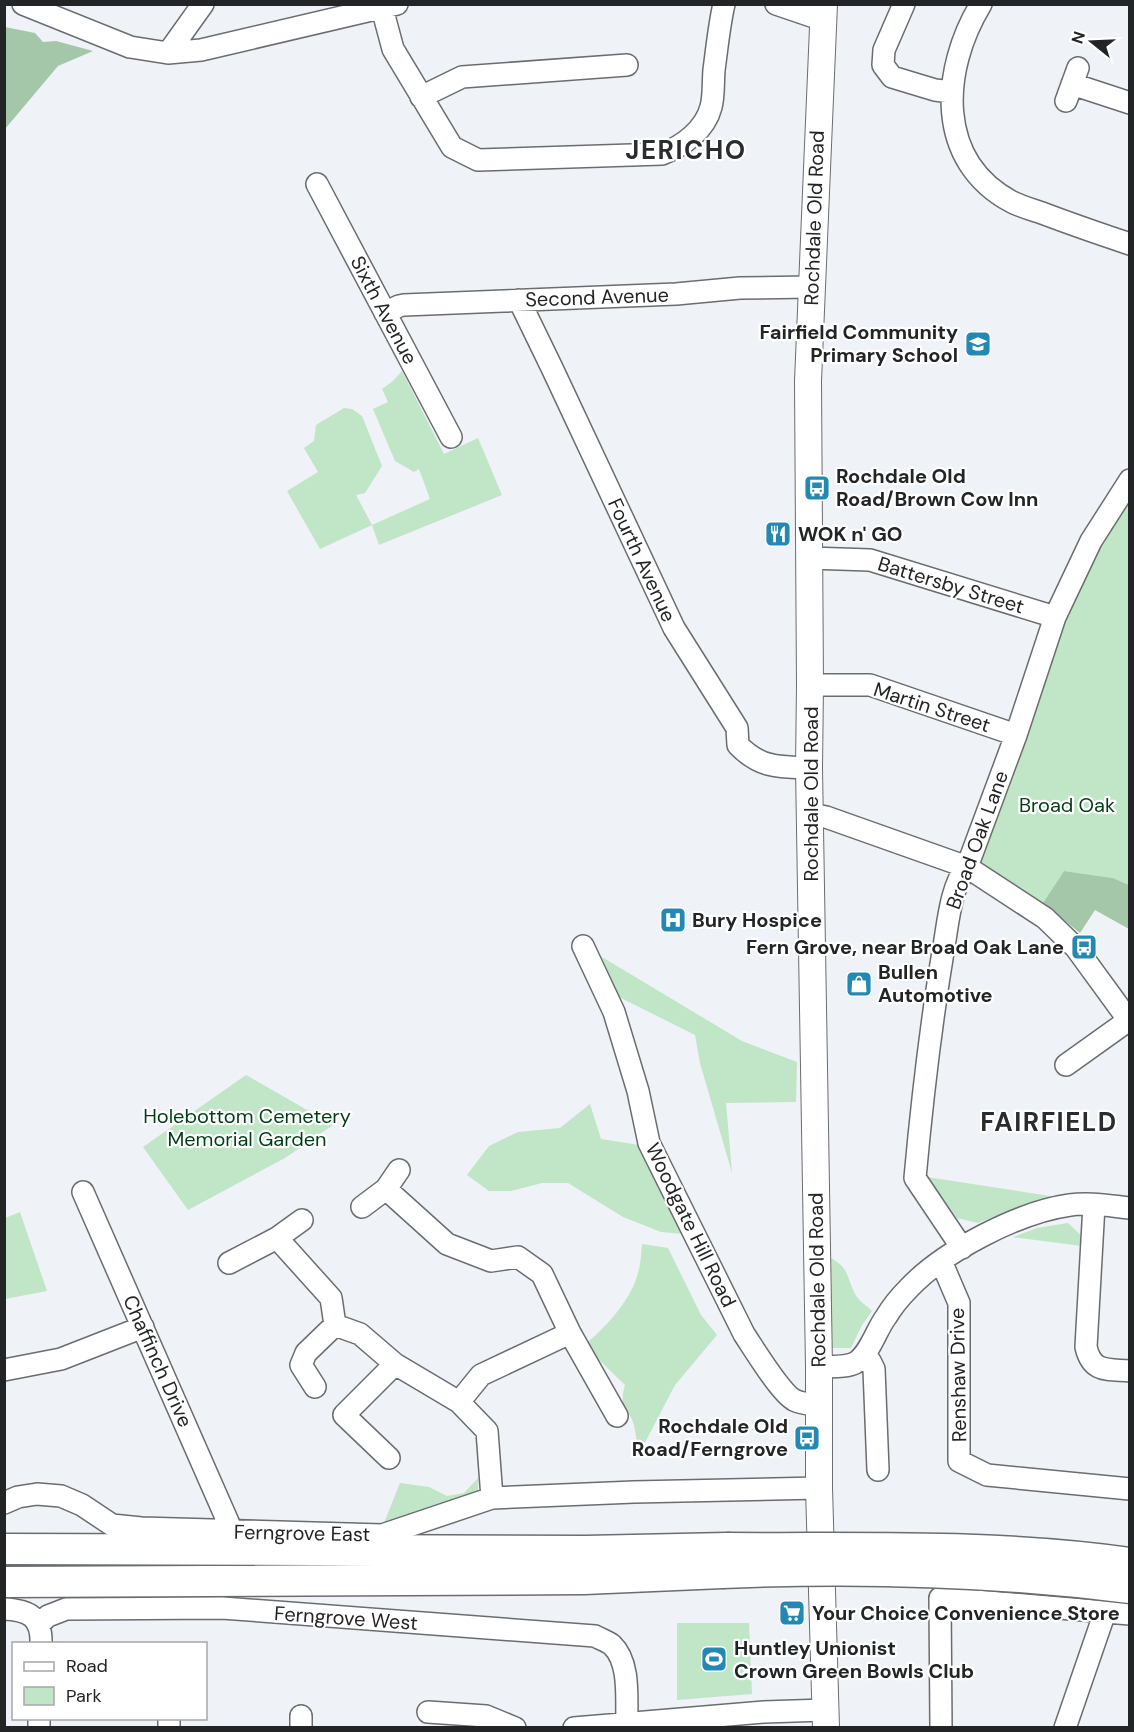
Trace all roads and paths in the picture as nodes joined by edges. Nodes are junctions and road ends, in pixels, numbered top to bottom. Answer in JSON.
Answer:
{"nodes":[{"id":1,"x":23,"y":4,"type":"edge"},
{"id":2,"x":203,"y":4,"type":"edge"},
{"id":3,"x":724,"y":4,"type":"edge"},
{"id":4,"x":776,"y":4,"type":"edge"},
{"id":5,"x":904,"y":4,"type":"edge"},
{"id":6,"x":981,"y":4,"type":"edge"},
{"id":7,"x":391,"y":6,"type":"edge"},
{"id":8,"x":824,"y":12,"type":"edge"},
{"id":9,"x":168,"y":53,"type":"junction"},
{"id":10,"x":627,"y":65,"type":"dead end"},
{"id":11,"x":1072,"y":84,"type":"dead end"},
{"id":12,"x":951,"y":92,"type":"junction"},
{"id":13,"x":421,"y":97,"type":"junction"},
{"id":14,"x":1130,"y":103,"type":"edge"},
{"id":15,"x":317,"y":184,"type":"dead end"},
{"id":16,"x":1130,"y":244,"type":"edge"},
{"id":17,"x":811,"y":287,"type":"junction"},
{"id":18,"x":519,"y":300,"type":"junction"},
{"id":19,"x":386,"y":313,"type":"junction"},
{"id":20,"x":451,"y":437,"type":"dead end"},
{"id":21,"x":1130,"y":480,"type":"edge"},
{"id":22,"x":809,"y":558,"type":"junction"},
{"id":23,"x":1055,"y":617,"type":"junction"},
{"id":24,"x":810,"y":685,"type":"junction"},
{"id":25,"x":1016,"y":735,"type":"junction"},
{"id":26,"x":809,"y":768,"type":"junction"},
{"id":27,"x":811,"y":814,"type":"junction"},
{"id":28,"x":967,"y":867,"type":"junction"},
{"id":29,"x":583,"y":946,"type":"dead end"},
{"id":30,"x":1129,"y":1021,"type":"edge"},
{"id":31,"x":1066,"y":1065,"type":"dead end"},
{"id":32,"x":399,"y":1170,"type":"dead end"},
{"id":33,"x":387,"y":1190,"type":"junction"},
{"id":34,"x":83,"y":1191,"type":"dead end"},
{"id":35,"x":1094,"y":1205,"type":"junction"},
{"id":36,"x":362,"y":1207,"type":"dead end"},
{"id":37,"x":1130,"y":1208,"type":"edge"},
{"id":38,"x":302,"y":1220,"type":"dead end"},
{"id":39,"x":277,"y":1238,"type":"junction"},
{"id":40,"x":962,"y":1248,"type":"junction"},
{"id":41,"x":941,"y":1262,"type":"junction"},
{"id":42,"x":229,"y":1263,"type":"dead end"},
{"id":43,"x":335,"y":1325,"type":"junction"},
{"id":44,"x":143,"y":1327,"type":"junction"},
{"id":45,"x":570,"y":1333,"type":"junction"},
{"id":46,"x":863,"y":1356,"type":"junction"},
{"id":47,"x":395,"y":1364,"type":"junction"},
{"id":48,"x":819,"y":1367,"type":"junction"},
{"id":49,"x":4,"y":1370,"type":"edge"},
{"id":50,"x":1130,"y":1371,"type":"edge"},
{"id":51,"x":315,"y":1387,"type":"dead end"},
{"id":52,"x":459,"y":1402,"type":"junction"},
{"id":53,"x":818,"y":1405,"type":"junction"},
{"id":54,"x":616,"y":1416,"type":"dead end"},
{"id":55,"x":389,"y":1458,"type":"dead end"},
{"id":56,"x":878,"y":1470,"type":"dead end"},
{"id":57,"x":819,"y":1488,"type":"junction"},
{"id":58,"x":1130,"y":1489,"type":"edge"},
{"id":59,"x":492,"y":1498,"type":"junction"},
{"id":60,"x":4,"y":1503,"type":"edge"},
{"id":61,"x":232,"y":1531,"type":"junction"},
{"id":62,"x":4,"y":1549,"type":"edge"},
{"id":63,"x":724,"y":1561,"type":"junction"},
{"id":64,"x":1130,"y":1563,"type":"edge"},
{"id":65,"x":4,"y":1582,"type":"edge"},
{"id":66,"x":1130,"y":1588,"type":"edge"},
{"id":67,"x":4,"y":1609,"type":"edge"},
{"id":68,"x":1105,"y":1612,"type":"junction"},
{"id":69,"x":1130,"y":1614,"type":"edge"},
{"id":70,"x":40,"y":1634,"type":"edge"},
{"id":71,"x":428,"y":1712,"type":"dead end"},
{"id":72,"x":825,"y":1719,"type":"edge"},
{"id":73,"x":627,"y":1724,"type":"junction"},
{"id":74,"x":515,"y":1728,"type":"edge"},
{"id":75,"x":574,"y":1728,"type":"edge"},
{"id":76,"x":941,"y":1728,"type":"edge"},
{"id":77,"x":1065,"y":1728,"type":"edge"}],
"edges":[{"from":1,"to":9,"type":"street"},
{"from":2,"to":9,"type":"street"},
{"from":3,"to":13,"type":"street"},
{"from":4,"to":8,"type":"street"},
{"from":5,"to":12,"type":"street"},
{"from":6,"to":12,"type":"street"},
{"from":7,"to":9,"type":"street"},
{"from":7,"to":13,"type":"street"},
{"from":8,"to":17,"type":"main road","name":"Rochdale Old Road"},
{"from":10,"to":13,"type":"street"},
{"from":11,"to":14,"type":"street"},
{"from":12,"to":16,"type":"street"},
{"from":15,"to":19,"type":"street","name":"Sixth Avenue"},
{"from":17,"to":18,"type":"street","name":"Second Avenue"},
{"from":17,"to":22,"type":"main road","name":"Rochdale Old Road"},
{"from":18,"to":19,"type":"street","name":"Second Avenue"},
{"from":18,"to":26,"type":"street","name":"Fourth Avenue"},
{"from":19,"to":20,"type":"street","name":"Sixth Avenue"},
{"from":21,"to":23,"type":"street","name":"Broad Oak Lane"},
{"from":22,"to":23,"type":"street","name":"Battersby Street"},
{"from":22,"to":24,"type":"main road","name":"Rochdale Old Road"},
{"from":23,"to":25,"type":"street","name":"Broad Oak Lane"},
{"from":24,"to":25,"type":"street","name":"Martin Street"},
{"from":24,"to":26,"type":"main road","name":"Rochdale Old Road"},
{"from":25,"to":28,"type":"street","name":"Broad Oak Lane"},
{"from":26,"to":27,"type":"main road","name":"Rochdale Old Road"},
{"from":27,"to":28,"type":"street"},
{"from":27,"to":48,"type":"main road","name":"Rochdale Old Road"},
{"from":28,"to":30,"type":"street"},
{"from":28,"to":40,"type":"street","name":"Broad Oak Lane"},
{"from":29,"to":53,"type":"street","name":"Woodgate Hill Road"},
{"from":30,"to":31,"type":"street"},
{"from":32,"to":33,"type":"street"},
{"from":33,"to":36,"type":"street"},
{"from":33,"to":45,"type":"street"},
{"from":34,"to":44,"type":"street","name":"Chaffinch Drive"},
{"from":35,"to":37,"type":"street"},
{"from":35,"to":40,"type":"street"},
{"from":35,"to":50,"type":"street"},
{"from":38,"to":39,"type":"street"},
{"from":39,"to":42,"type":"street"},
{"from":39,"to":43,"type":"street"},
{"from":40,"to":41,"type":"street"},
{"from":41,"to":46,"type":"street"},
{"from":41,"to":58,"type":"street","name":"Renshaw Drive"},
{"from":43,"to":47,"type":"street"},
{"from":43,"to":51,"type":"street"},
{"from":44,"to":49,"type":"street"},
{"from":44,"to":61,"type":"street","name":"Chaffinch Drive"},
{"from":45,"to":52,"type":"street"},
{"from":45,"to":54,"type":"street"},
{"from":46,"to":48,"type":"street"},
{"from":46,"to":56,"type":"street"},
{"from":47,"to":52,"type":"street"},
{"from":47,"to":55,"type":"street"},
{"from":48,"to":53,"type":"main road","name":"Rochdale Old Road"},
{"from":52,"to":59,"type":"street"},
{"from":53,"to":57,"type":"main road","name":"Rochdale Old Road"},
{"from":57,"to":59,"type":"street","name":"Ferngrove East"},
{"from":57,"to":72,"type":"main road","name":"Rochdale Old Road"},
{"from":59,"to":61,"type":"street","name":"Ferngrove East"},
{"from":60,"to":61,"type":"street","name":"Ferngrove East"},
{"from":62,"to":63,"type":"highway"},
{"from":63,"to":64,"type":"highway","bridge":true},
{"from":63,"to":65,"type":"highway"},
{"from":63,"to":66,"type":"highway","bridge":true},
{"from":67,"to":70,"type":"street","name":"Ferngrove West"},
{"from":68,"to":69,"type":"street"},
{"from":68,"to":76,"type":"street"},
{"from":68,"to":77,"type":"street"},
{"from":70,"to":73,"type":"street","name":"Ferngrove West"},
{"from":71,"to":74,"type":"street"},
{"from":72,"to":73,"type":"street"},
{"from":73,"to":75,"type":"street"}]}
